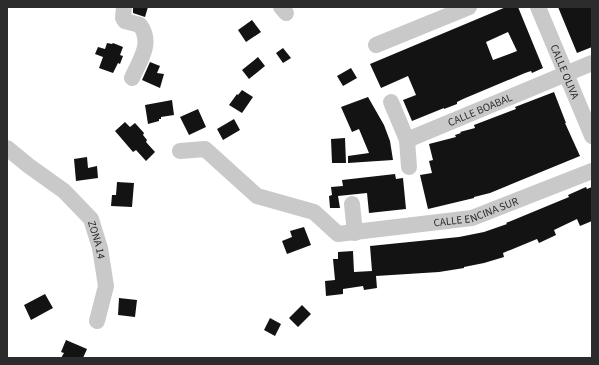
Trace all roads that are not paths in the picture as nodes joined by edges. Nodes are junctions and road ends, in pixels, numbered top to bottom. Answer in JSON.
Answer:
{"nodes":[{"id":1,"x":124,"y":7,"type":"edge"},
{"id":2,"x":469,"y":7,"type":"edge"},
{"id":3,"x":538,"y":7,"type":"edge"},
{"id":4,"x":376,"y":45,"type":"dead end"},
{"id":5,"x":592,"y":63,"type":"edge"},
{"id":6,"x":566,"y":74,"type":"junction"},
{"id":7,"x":132,"y":78,"type":"dead end"},
{"id":8,"x":392,"y":102,"type":"dead end"},
{"id":9,"x":592,"y":136,"type":"edge"},
{"id":10,"x":407,"y":140,"type":"junction"},
{"id":11,"x":7,"y":148,"type":"edge"},
{"id":12,"x":180,"y":151,"type":"dead end"},
{"id":13,"x":409,"y":167,"type":"dead end"},
{"id":14,"x":592,"y":171,"type":"edge"},
{"id":15,"x":352,"y":204,"type":"dead end"},
{"id":16,"x":355,"y":233,"type":"junction"},
{"id":17,"x":97,"y":322,"type":"dead end"}],
"edges":[{"from":1,"to":7,"type":"street"},
{"from":2,"to":4,"type":"street"},
{"from":3,"to":6,"type":"street","name":"CALLE OLIVA"},
{"from":5,"to":6,"type":"street","name":"CALLE BOABAL"},
{"from":6,"to":9,"type":"street","name":"CALLE OLIVA"},
{"from":6,"to":10,"type":"street","name":"CALLE BOABAL"},
{"from":8,"to":10,"type":"street"},
{"from":10,"to":13,"type":"street"},
{"from":11,"to":17,"type":"street","name":"ZONA 14"},
{"from":12,"to":16,"type":"street","name":"CALLE ENCINA SUR"},
{"from":14,"to":16,"type":"street","name":"CALLE ENCINA SUR"},
{"from":15,"to":16,"type":"street"}]}
